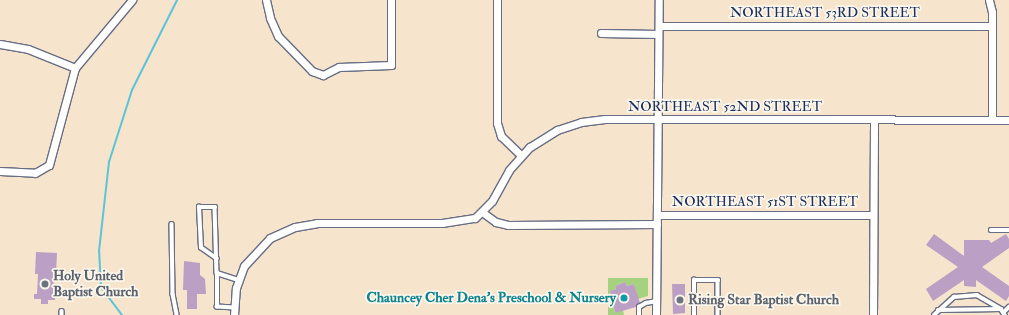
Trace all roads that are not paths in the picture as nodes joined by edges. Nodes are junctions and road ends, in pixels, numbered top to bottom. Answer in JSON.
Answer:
{"nodes":[{"id":1,"x":132,"y":0,"type":"edge"},
{"id":2,"x":266,"y":0,"type":"edge"},
{"id":3,"x":391,"y":0,"type":"edge"},
{"id":4,"x":497,"y":0,"type":"edge"},
{"id":5,"x":659,"y":0,"type":"edge"},
{"id":6,"x":989,"y":0,"type":"edge"},
{"id":7,"x":659,"y":26,"type":"junction"},
{"id":8,"x":992,"y":26,"type":"junction"},
{"id":9,"x":601,"y":34,"type":"dead end"},
{"id":10,"x":658,"y":34,"type":"junction"},
{"id":11,"x":0,"y":44,"type":"edge"},
{"id":12,"x":75,"y":68,"type":"junction"},
{"id":13,"x":659,"y":120,"type":"junction"},
{"id":14,"x":874,"y":120,"type":"junction"},
{"id":15,"x":992,"y":120,"type":"junction"},
{"id":16,"x":1009,"y":120,"type":"edge"},
{"id":17,"x":521,"y":155,"type":"junction"},
{"id":18,"x":0,"y":171,"type":"edge"},
{"id":19,"x":482,"y":212,"type":"junction"},
{"id":20,"x":657,"y":215,"type":"junction"},
{"id":21,"x":873,"y":215,"type":"junction"},
{"id":22,"x":172,"y":224,"type":"dead end"},
{"id":23,"x":657,"y":224,"type":"junction"},
{"id":24,"x":991,"y":230,"type":"dead end"},
{"id":25,"x":1009,"y":230,"type":"edge"},
{"id":26,"x":217,"y":259,"type":"junction"},
{"id":27,"x":217,"y":273,"type":"junction"},
{"id":28,"x":239,"y":280,"type":"junction"},
{"id":29,"x":656,"y":301,"type":"junction"},
{"id":30,"x":1009,"y":307,"type":"edge"},
{"id":31,"x":937,"y":310,"type":"junction"},
{"id":32,"x":234,"y":311,"type":"edge"},
{"id":33,"x":1004,"y":312,"type":"edge"},
{"id":34,"x":177,"y":315,"type":"edge"},
{"id":35,"x":640,"y":315,"type":"edge"},
{"id":36,"x":656,"y":315,"type":"edge"},
{"id":37,"x":694,"y":315,"type":"edge"},
{"id":38,"x":718,"y":315,"type":"edge"},
{"id":39,"x":873,"y":315,"type":"edge"},
{"id":40,"x":934,"y":315,"type":"edge"}],
"edges":[{"from":1,"to":12,"type":"street"},
{"from":2,"to":3,"type":"street"},
{"from":4,"to":17,"type":"street"},
{"from":5,"to":7,"type":"street"},
{"from":6,"to":8,"type":"street"},
{"from":7,"to":8,"type":"street","name":"NORTHEAST 53RD STREET"},
{"from":7,"to":10,"type":"street"},
{"from":8,"to":15,"type":"street"},
{"from":9,"to":10,"type":"street"},
{"from":10,"to":13,"type":"street"},
{"from":11,"to":12,"type":"street"},
{"from":12,"to":18,"type":"street"},
{"from":13,"to":14,"type":"street","name":"NORTHEAST 52ND STREET"},
{"from":13,"to":17,"type":"street","name":"NORTHEAST 52ND STREET"},
{"from":13,"to":20,"type":"street"},
{"from":14,"to":15,"type":"street","name":"NORTHEAST 52ND STREET"},
{"from":14,"to":21,"type":"street"},
{"from":15,"to":16,"type":"street","name":"NORTHEAST 52ND STREET"},
{"from":17,"to":19,"type":"street","name":"NORTHEAST 52ND STREET"},
{"from":19,"to":23,"type":"street","name":"NORTHEAST 51ST STREET"},
{"from":19,"to":28,"type":"street"},
{"from":20,"to":21,"type":"street","name":"NORTHEAST 51ST STREET"},
{"from":20,"to":23,"type":"street"},
{"from":21,"to":39,"type":"street"},
{"from":22,"to":34,"type":"lane"},
{"from":23,"to":29,"type":"street"},
{"from":24,"to":25,"type":"lane"},
{"from":26,"to":26,"type":"lane"},
{"from":26,"to":27,"type":"lane"},
{"from":27,"to":28,"type":"lane"},
{"from":27,"to":32,"type":"lane"},
{"from":28,"to":32,"type":"street"},
{"from":29,"to":35,"type":"lane"},
{"from":29,"to":36,"type":"street"},
{"from":30,"to":33,"type":"lane"},
{"from":31,"to":33,"type":"lane"},
{"from":31,"to":33,"type":"lane"},
{"from":31,"to":40,"type":"lane"},
{"from":37,"to":38,"type":"lane"}]}
